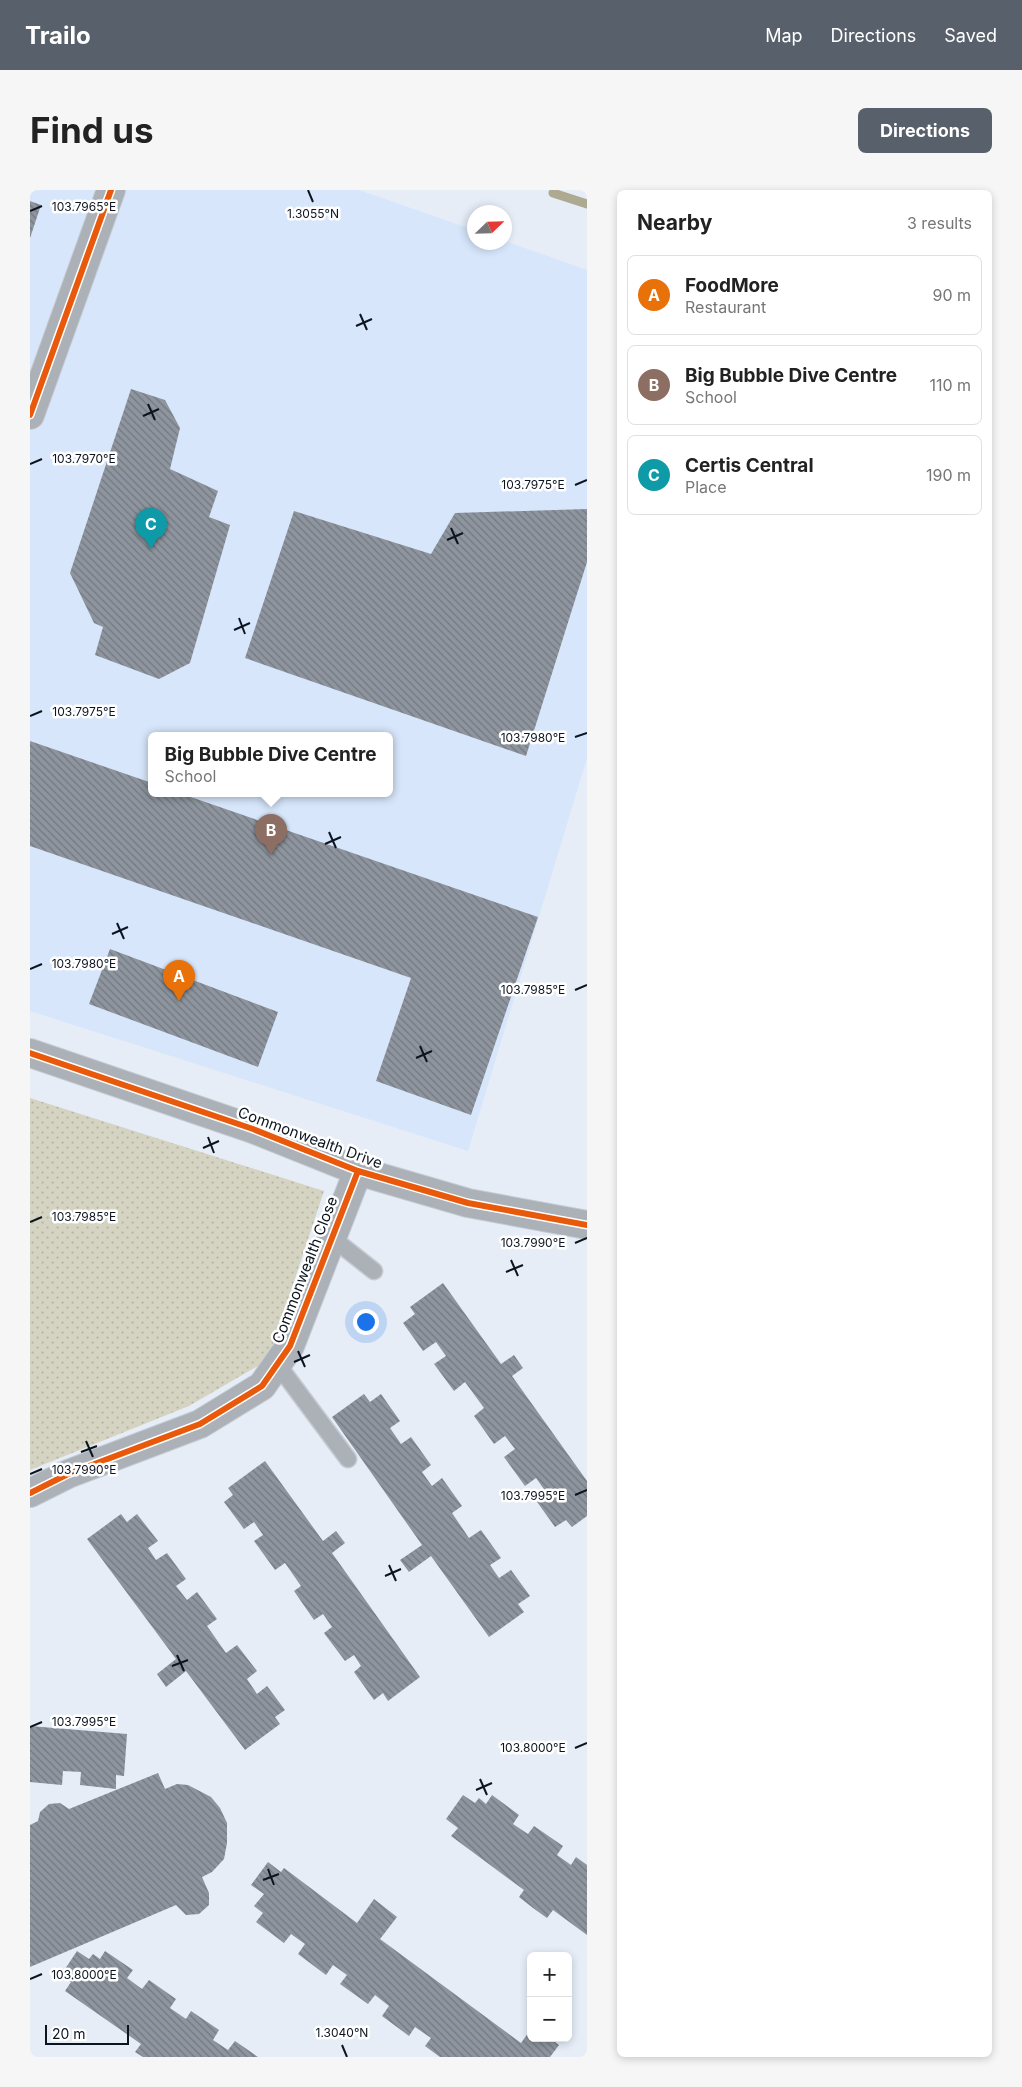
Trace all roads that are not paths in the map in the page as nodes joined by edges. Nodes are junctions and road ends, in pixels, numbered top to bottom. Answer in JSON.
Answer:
{"nodes":[{"id":1,"x":111,"y":190,"type":"edge"},
{"id":2,"x":30,"y":415,"type":"edge"},
{"id":3,"x":30,"y":1053,"type":"edge"},
{"id":4,"x":358,"y":1171,"type":"junction"},
{"id":5,"x":587,"y":1225,"type":"edge"},
{"id":6,"x":331,"y":1237,"type":"junction"},
{"id":7,"x":374,"y":1271,"type":"dead end"},
{"id":8,"x":278,"y":1365,"type":"junction"},
{"id":9,"x":348,"y":1459,"type":"dead end"},
{"id":10,"x":35,"y":1490,"type":"edge"},
{"id":11,"x":30,"y":1513,"type":"edge"}],
"edges":[{"from":1,"to":2,"type":"street"},
{"from":3,"to":4,"type":"street","name":"Commonwealth Drive"},
{"from":4,"to":5,"type":"street","name":"Commonwealth Drive"},
{"from":4,"to":6,"type":"street","name":"Commonwealth Close"},
{"from":6,"to":7,"type":"lane"},
{"from":6,"to":8,"type":"street","name":"Commonwealth Close"},
{"from":8,"to":9,"type":"lane"},
{"from":8,"to":10,"type":"street","name":"Commonwealth Close"},
{"from":10,"to":11,"type":"street"}]}
